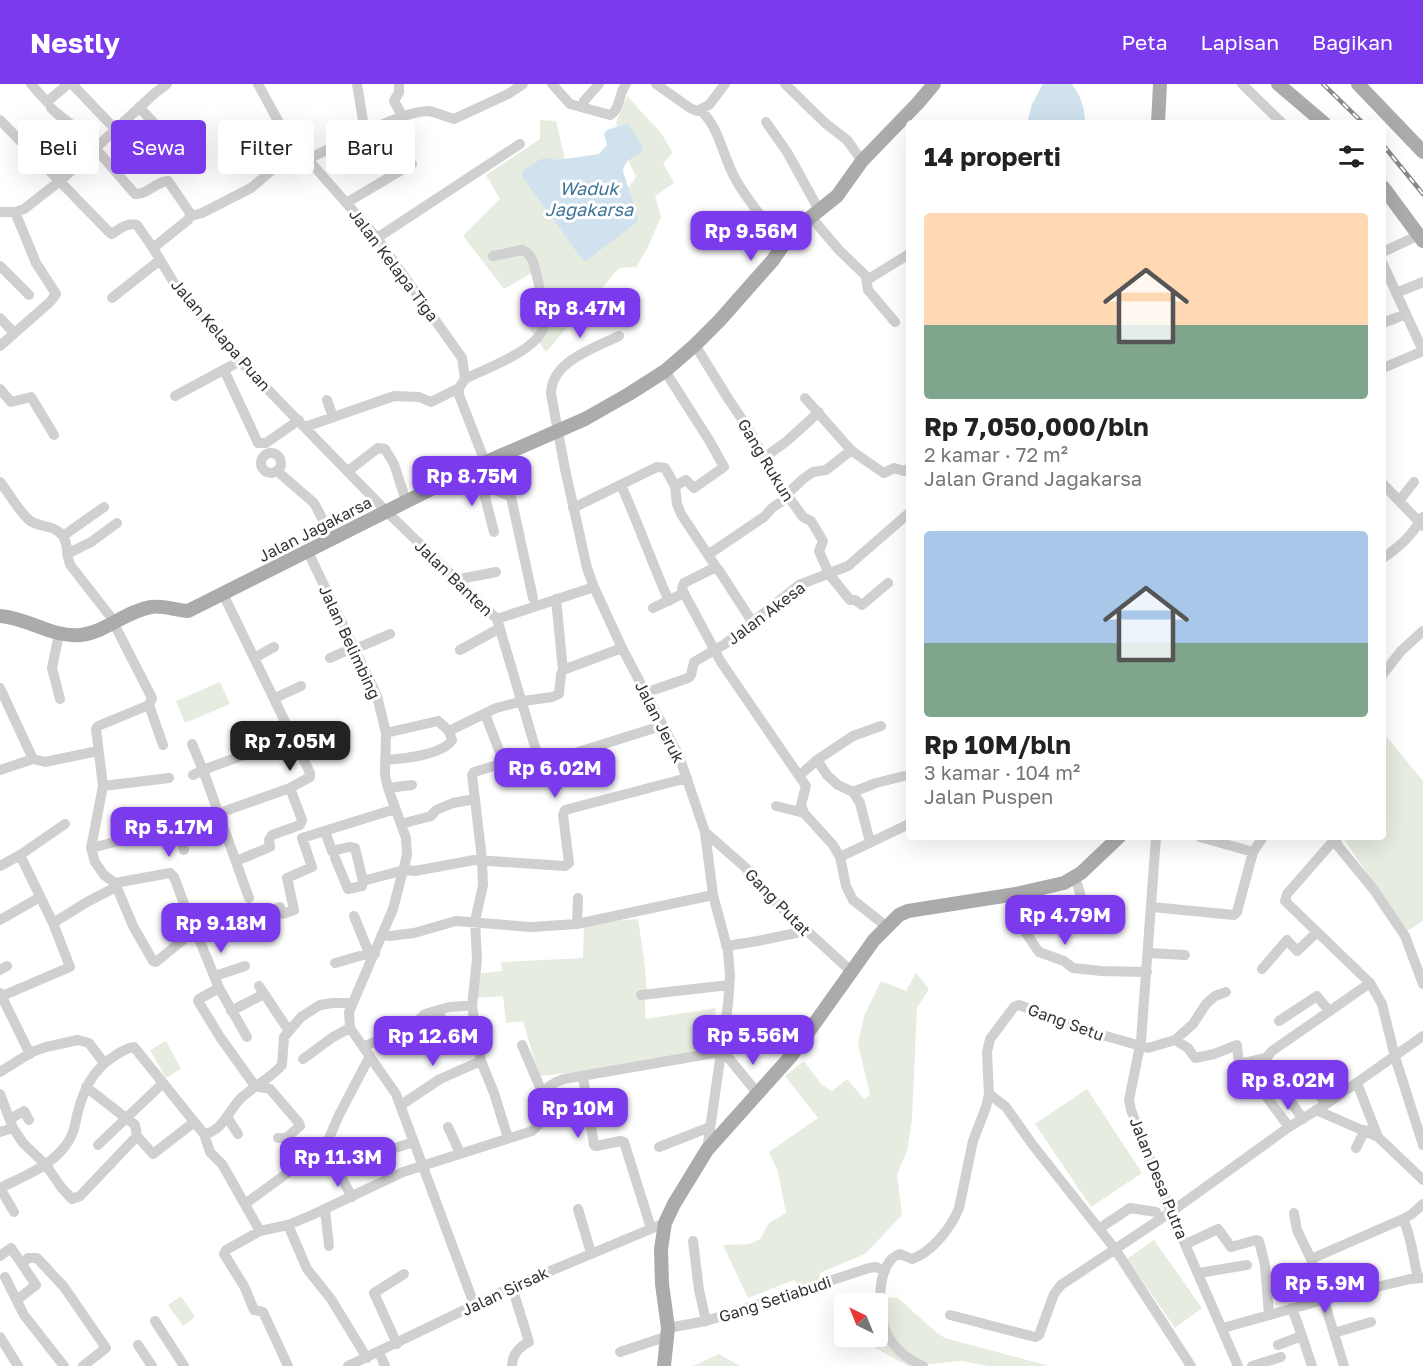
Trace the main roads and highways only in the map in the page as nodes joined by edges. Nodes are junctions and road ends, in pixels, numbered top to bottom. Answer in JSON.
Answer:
{"nodes":[{"id":1,"x":1160,"y":84,"type":"edge"},
{"id":2,"x":1278,"y":84,"type":"edge"},
{"id":3,"x":1358,"y":84,"type":"edge"},
{"id":4,"x":930,"y":85,"type":"edge"},
{"id":5,"x":1158,"y":120,"type":"edge"},
{"id":6,"x":1320,"y":120,"type":"edge"},
{"id":7,"x":1423,"y":152,"type":"edge"},
{"id":8,"x":1386,"y":191,"type":"edge"},
{"id":9,"x":1421,"y":238,"type":"edge"},
{"id":10,"x":0,"y":616,"type":"edge"},
{"id":11,"x":1116,"y":840,"type":"edge"},
{"id":12,"x":662,"y":1365,"type":"edge"}],
"edges":[{"from":1,"to":5,"type":"main road"},
{"from":2,"to":6,"type":"main road"},
{"from":3,"to":7,"type":"main road"},
{"from":4,"to":10,"type":"main road","name":"Jalan Jagakarsa"},
{"from":8,"to":9,"type":"main road"},
{"from":11,"to":12,"type":"main road"}]}
